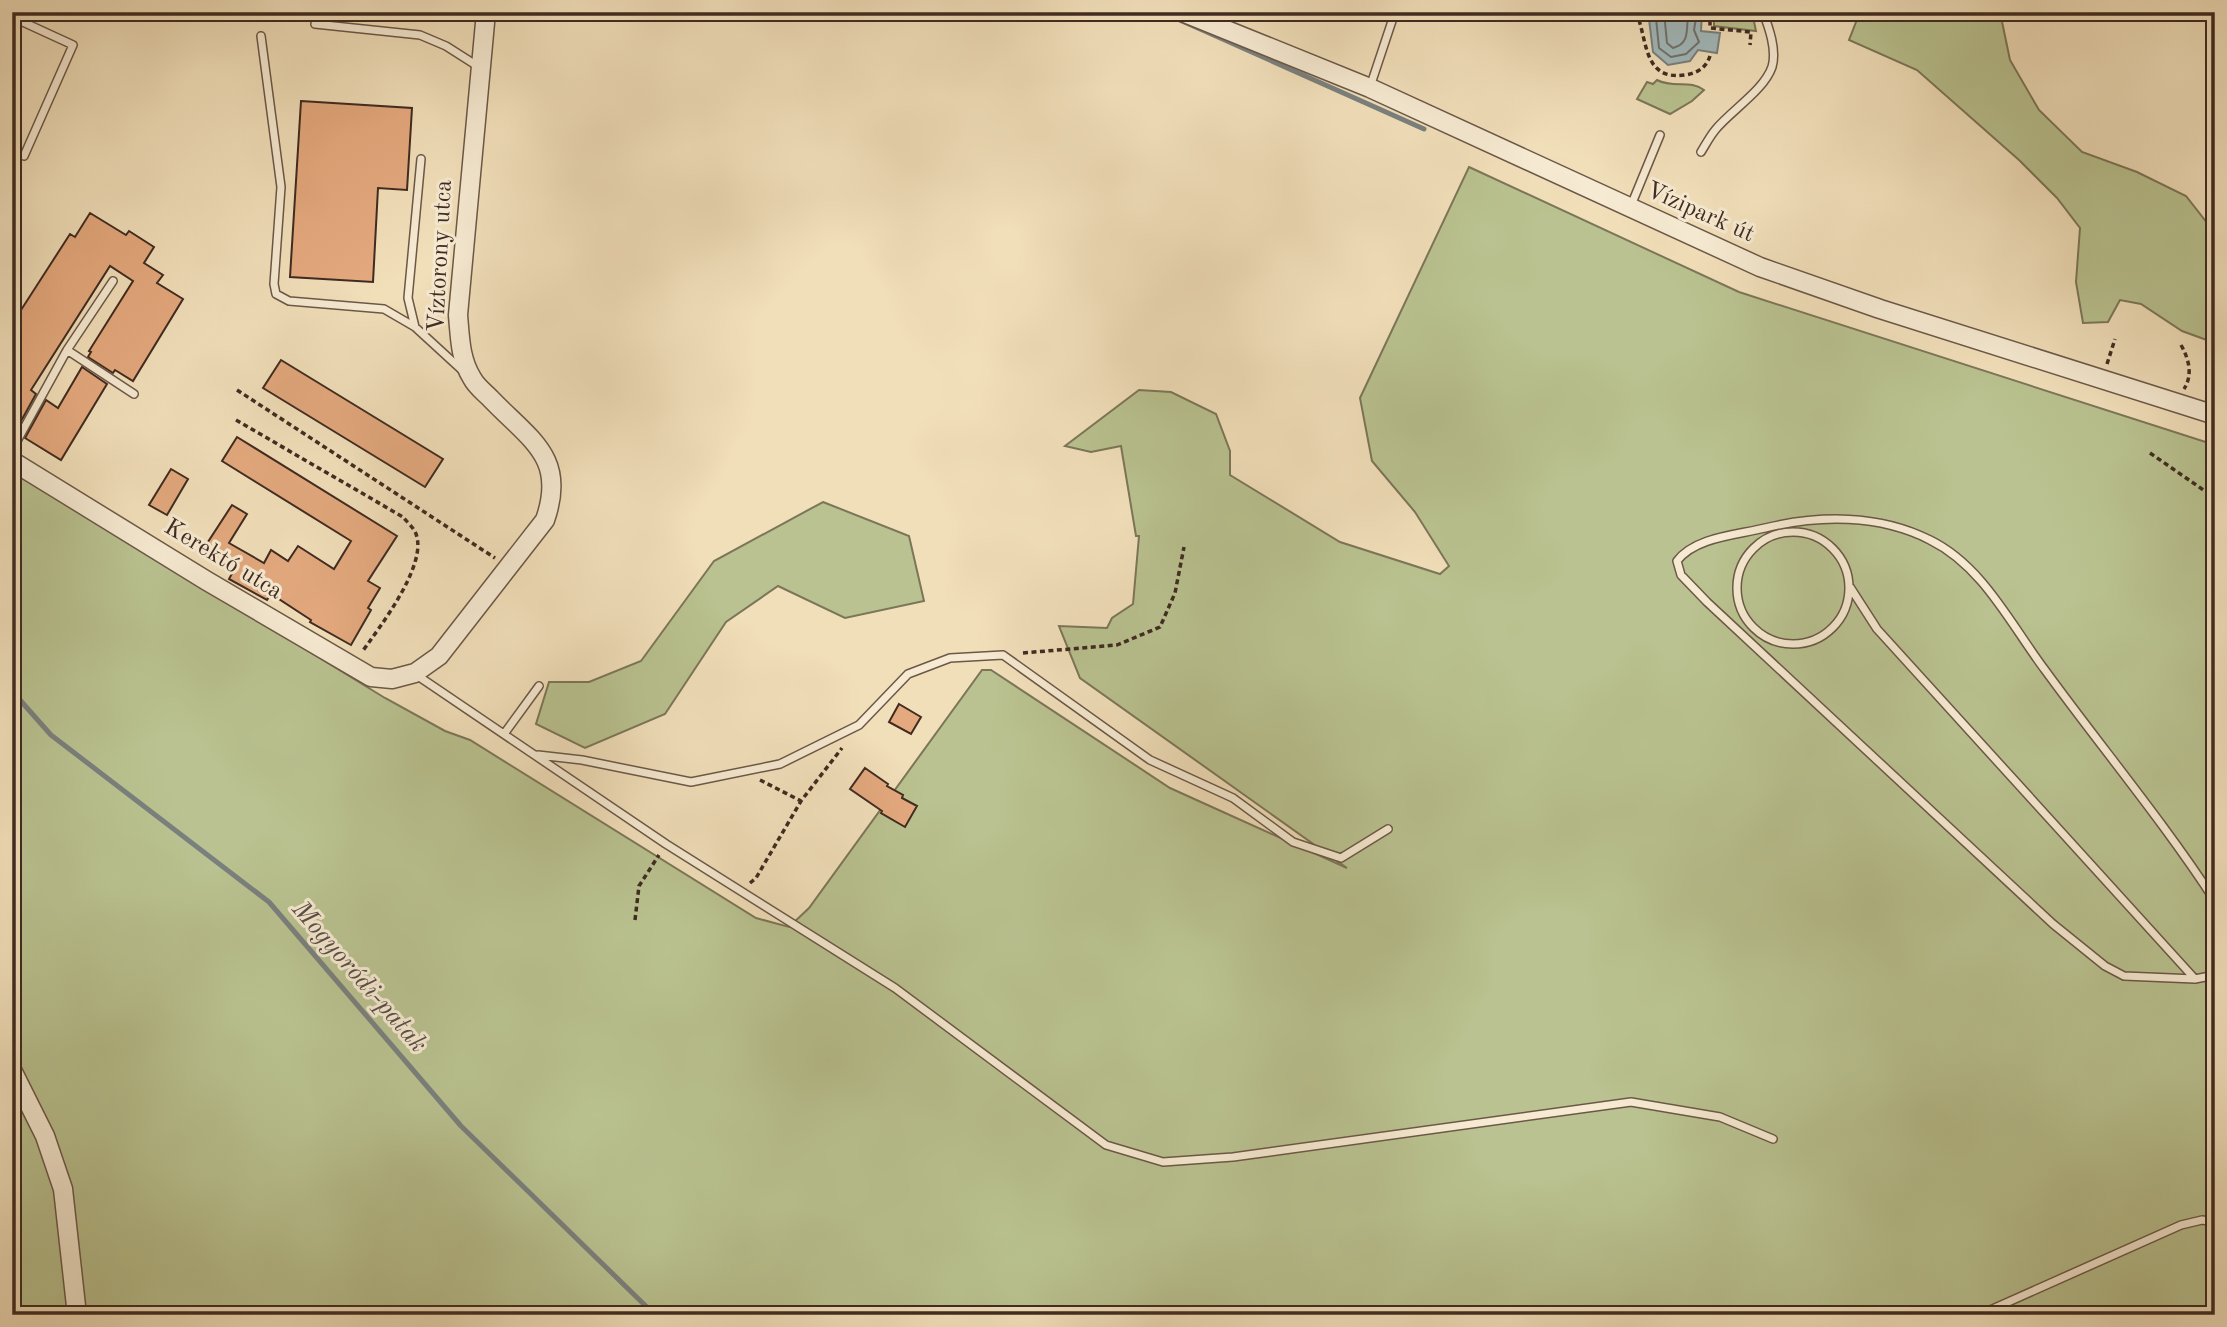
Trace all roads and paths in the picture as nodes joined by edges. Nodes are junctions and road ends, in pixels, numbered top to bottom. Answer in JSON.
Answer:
{"nodes":[{"id":1,"x":486,"y":12,"type":"edge"},
{"id":2,"x":1182,"y":12,"type":"edge"},
{"id":3,"x":1395,"y":12,"type":"edge"},
{"id":4,"x":1636,"y":12,"type":"edge"},
{"id":5,"x":1710,"y":12,"type":"edge"},
{"id":6,"x":1763,"y":12,"type":"edge"},
{"id":7,"x":12,"y":17,"type":"edge"},
{"id":8,"x":315,"y":24,"type":"dead end"},
{"id":9,"x":261,"y":36,"type":"dead end"},
{"id":10,"x":1749,"y":43,"type":"dead end"},
{"id":11,"x":1710,"y":57,"type":"dead end"},
{"id":12,"x":479,"y":68,"type":"junction"},
{"id":13,"x":1370,"y":88,"type":"junction"},
{"id":14,"x":1660,"y":135,"type":"dead end"},
{"id":15,"x":12,"y":151,"type":"edge"},
{"id":16,"x":1701,"y":152,"type":"dead end"},
{"id":17,"x":421,"y":159,"type":"dead end"},
{"id":18,"x":1630,"y":209,"type":"junction"},
{"id":19,"x":113,"y":281,"type":"dead end"},
{"id":20,"x":415,"y":327,"type":"junction"},
{"id":21,"x":2115,"y":339,"type":"dead end"},
{"id":22,"x":2181,"y":345,"type":"dead end"},
{"id":23,"x":67,"y":350,"type":"junction"},
{"id":24,"x":472,"y":379,"type":"junction"},
{"id":25,"x":2102,"y":379,"type":"junction"},
{"id":26,"x":237,"y":390,"type":"dead end"},
{"id":27,"x":134,"y":394,"type":"dead end"},
{"id":28,"x":2176,"y":403,"type":"junction"},
{"id":29,"x":2215,"y":415,"type":"edge"},
{"id":30,"x":236,"y":420,"type":"dead end"},
{"id":31,"x":12,"y":450,"type":"edge"},
{"id":32,"x":2150,"y":453,"type":"dead end"},
{"id":33,"x":12,"y":461,"type":"edge"},
{"id":34,"x":2215,"y":498,"type":"edge"},
{"id":35,"x":1184,"y":547,"type":"dead end"},
{"id":36,"x":508,"y":567,"type":"junction"},
{"id":37,"x":1850,"y":587,"type":"junction"},
{"id":38,"x":1003,"y":655,"type":"junction"},
{"id":39,"x":353,"y":666,"type":"junction"},
{"id":40,"x":415,"y":673,"type":"junction"},
{"id":41,"x":539,"y":686,"type":"dead end"},
{"id":42,"x":859,"y":725,"type":"junction"},
{"id":43,"x":504,"y":734,"type":"junction"},
{"id":44,"x":534,"y":755,"type":"junction"},
{"id":45,"x":742,"y":771,"type":"junction"},
{"id":46,"x":802,"y":802,"type":"junction"},
{"id":47,"x":1388,"y":829,"type":"dead end"},
{"id":48,"x":666,"y":844,"type":"junction"},
{"id":49,"x":740,"y":890,"type":"junction"},
{"id":50,"x":2215,"y":901,"type":"edge"},
{"id":51,"x":635,"y":920,"type":"dead end"},
{"id":52,"x":2215,"y":971,"type":"edge"},
{"id":53,"x":2195,"y":979,"type":"junction"},
{"id":54,"x":12,"y":1070,"type":"edge"},
{"id":55,"x":1773,"y":1139,"type":"dead end"},
{"id":56,"x":2215,"y":1222,"type":"edge"},
{"id":57,"x":2215,"y":1310,"type":"edge"},
{"id":58,"x":77,"y":1315,"type":"edge"},
{"id":59,"x":1979,"y":1315,"type":"edge"},
{"id":60,"x":2208,"y":1315,"type":"edge"}],
"edges":[{"from":1,"to":12,"type":"street","name":"Víztorony utca"},
{"from":2,"to":13,"type":"street","name":"Vízipark út"},
{"from":3,"to":13,"type":"lane"},
{"from":4,"to":11,"type":"path"},
{"from":5,"to":10,"type":"path"},
{"from":6,"to":16,"type":"lane"},
{"from":7,"to":15,"type":"lane"},
{"from":8,"to":12,"type":"lane"},
{"from":9,"to":20,"type":"lane"},
{"from":12,"to":24,"type":"street","name":"Víztorony utca"},
{"from":13,"to":18,"type":"street","name":"Vízipark út"},
{"from":14,"to":18,"type":"lane"},
{"from":17,"to":20,"type":"lane"},
{"from":18,"to":25,"type":"street","name":"Vízipark út"},
{"from":19,"to":23,"type":"lane"},
{"from":20,"to":24,"type":"lane"},
{"from":21,"to":25,"type":"path"},
{"from":22,"to":28,"type":"path"},
{"from":23,"to":27,"type":"lane"},
{"from":23,"to":31,"type":"lane"},
{"from":24,"to":36,"type":"street","name":"Víztorony utca"},
{"from":25,"to":28,"type":"street","name":"Vízipark út"},
{"from":26,"to":36,"type":"path"},
{"from":28,"to":29,"type":"street","name":"Vízipark út"},
{"from":30,"to":39,"type":"path"},
{"from":32,"to":34,"type":"path"},
{"from":33,"to":39,"type":"street","name":"Kerektó utca"},
{"from":35,"to":38,"type":"path"},
{"from":36,"to":40,"type":"street","name":"Víztorony utca"},
{"from":37,"to":37,"type":"lane"},
{"from":37,"to":53,"type":"lane"},
{"from":38,"to":42,"type":"lane"},
{"from":38,"to":47,"type":"lane"},
{"from":39,"to":40,"type":"street","name":"Kerektó utca"},
{"from":40,"to":43,"type":"lane"},
{"from":41,"to":43,"type":"lane"},
{"from":42,"to":45,"type":"lane"},
{"from":42,"to":46,"type":"path"},
{"from":43,"to":44,"type":"lane"},
{"from":44,"to":45,"type":"lane"},
{"from":44,"to":48,"type":"lane"},
{"from":45,"to":46,"type":"path"},
{"from":46,"to":49,"type":"path"},
{"from":48,"to":49,"type":"lane"},
{"from":48,"to":51,"type":"path"},
{"from":49,"to":55,"type":"lane"},
{"from":50,"to":53,"type":"lane"},
{"from":52,"to":53,"type":"lane"},
{"from":54,"to":58,"type":"street"},
{"from":56,"to":59,"type":"lane"},
{"from":57,"to":60,"type":"lane"}]}
